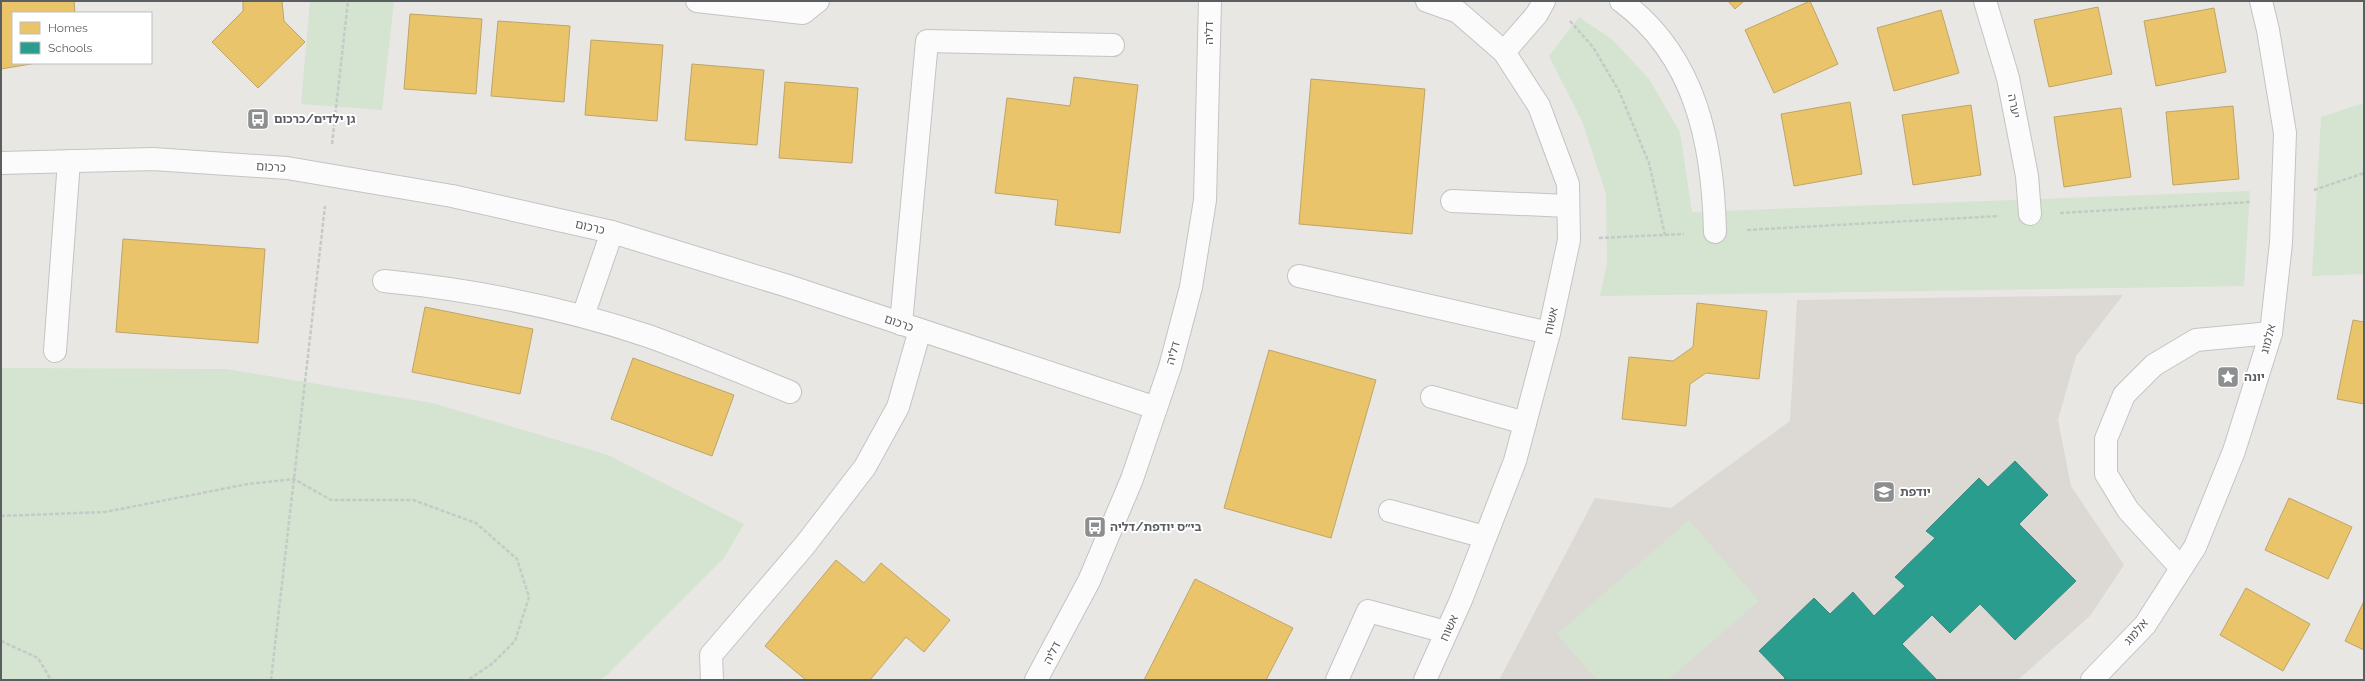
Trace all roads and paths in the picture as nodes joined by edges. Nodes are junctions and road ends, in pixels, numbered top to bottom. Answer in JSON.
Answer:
{"nodes":[{"id":1,"x":348,"y":1,"type":"edge"},
{"id":2,"x":697,"y":1,"type":"edge"},
{"id":3,"x":818,"y":1,"type":"edge"},
{"id":4,"x":1210,"y":1,"type":"edge"},
{"id":5,"x":1426,"y":1,"type":"edge"},
{"id":6,"x":1544,"y":1,"type":"edge"},
{"id":7,"x":1620,"y":1,"type":"edge"},
{"id":8,"x":1985,"y":1,"type":"edge"},
{"id":9,"x":2261,"y":1,"type":"edge"},
{"id":10,"x":1568,"y":18,"type":"dead end"},
{"id":11,"x":1113,"y":45,"type":"dead end"},
{"id":12,"x":1504,"y":52,"type":"junction"},
{"id":13,"x":69,"y":161,"type":"junction"},
{"id":14,"x":1,"y":163,"type":"edge"},
{"id":15,"x":2364,"y":173,"type":"edge"},
{"id":16,"x":328,"y":175,"type":"junction"},
{"id":17,"x":2283,"y":200,"type":"junction"},
{"id":18,"x":1452,"y":201,"type":"dead end"},
{"id":19,"x":1568,"y":206,"type":"junction"},
{"id":20,"x":2030,"y":214,"type":"junction"},
{"id":21,"x":612,"y":232,"type":"junction"},
{"id":22,"x":1715,"y":232,"type":"junction"},
{"id":23,"x":1665,"y":235,"type":"junction"},
{"id":24,"x":1569,"y":240,"type":"junction"},
{"id":25,"x":1299,"y":276,"type":"dead end"},
{"id":26,"x":384,"y":281,"type":"dead end"},
{"id":27,"x":583,"y":316,"type":"junction"},
{"id":28,"x":910,"y":327,"type":"junction"},
{"id":29,"x":1549,"y":333,"type":"junction"},
{"id":30,"x":2271,"y":333,"type":"junction"},
{"id":31,"x":56,"y":351,"type":"dead end"},
{"id":32,"x":790,"y":392,"type":"dead end"},
{"id":33,"x":1432,"y":397,"type":"dead end"},
{"id":34,"x":1156,"y":408,"type":"junction"},
{"id":35,"x":1525,"y":423,"type":"junction"},
{"id":36,"x":294,"y":479,"type":"junction"},
{"id":37,"x":1390,"y":511,"type":"dead end"},
{"id":38,"x":1,"y":516,"type":"edge"},
{"id":39,"x":1485,"y":537,"type":"junction"},
{"id":40,"x":2182,"y":568,"type":"junction"},
{"id":41,"x":1446,"y":632,"type":"junction"},
{"id":42,"x":1,"y":641,"type":"edge"},
{"id":43,"x":51,"y":680,"type":"edge"},
{"id":44,"x":271,"y":680,"type":"edge"},
{"id":45,"x":468,"y":680,"type":"edge"},
{"id":46,"x":712,"y":680,"type":"edge"},
{"id":47,"x":1036,"y":680,"type":"edge"},
{"id":48,"x":1337,"y":680,"type":"edge"},
{"id":49,"x":1425,"y":680,"type":"edge"},
{"id":50,"x":2092,"y":680,"type":"edge"}],
"edges":[{"from":1,"to":16,"type":"path"},
{"from":2,"to":3,"type":"street"},
{"from":4,"to":34,"type":"street","name":"דליה"},
{"from":5,"to":12,"type":"street","name":"אשוח"},
{"from":6,"to":12,"type":"street"},
{"from":7,"to":22,"type":"street"},
{"from":8,"to":20,"type":"street","name":"יערה"},
{"from":9,"to":17,"type":"street","name":"אלמוג"},
{"from":10,"to":23,"type":"path"},
{"from":11,"to":28,"type":"street"},
{"from":12,"to":19,"type":"street","name":"אשוח"},
{"from":13,"to":14,"type":"street","name":"כרכום"},
{"from":13,"to":16,"type":"street","name":"כרכום"},
{"from":13,"to":31,"type":"street"},
{"from":15,"to":17,"type":"path"},
{"from":16,"to":21,"type":"street","name":"כרכום"},
{"from":16,"to":36,"type":"path"},
{"from":17,"to":20,"type":"path"},
{"from":17,"to":30,"type":"street","name":"אלמוג"},
{"from":18,"to":19,"type":"street"},
{"from":19,"to":24,"type":"street","name":"אשוח"},
{"from":20,"to":22,"type":"path"},
{"from":21,"to":27,"type":"street"},
{"from":21,"to":28,"type":"street","name":"כרכום"},
{"from":22,"to":23,"type":"path"},
{"from":23,"to":24,"type":"path"},
{"from":24,"to":29,"type":"street","name":"אשוח"},
{"from":25,"to":29,"type":"street"},
{"from":26,"to":27,"type":"street"},
{"from":27,"to":32,"type":"street"},
{"from":28,"to":34,"type":"street","name":"כרכום"},
{"from":28,"to":46,"type":"street"},
{"from":29,"to":35,"type":"street","name":"אשוח"},
{"from":30,"to":40,"type":"street","name":"אלמוג"},
{"from":30,"to":40,"type":"street"},
{"from":33,"to":35,"type":"street"},
{"from":34,"to":47,"type":"street","name":"דליה"},
{"from":35,"to":39,"type":"street","name":"אשוח"},
{"from":36,"to":38,"type":"path"},
{"from":36,"to":44,"type":"path"},
{"from":36,"to":45,"type":"path"},
{"from":37,"to":39,"type":"street"},
{"from":39,"to":41,"type":"street","name":"אשוח"},
{"from":40,"to":50,"type":"street","name":"אלמוג"},
{"from":41,"to":48,"type":"street"},
{"from":41,"to":49,"type":"street","name":"אשוח"},
{"from":42,"to":43,"type":"path"}]}
